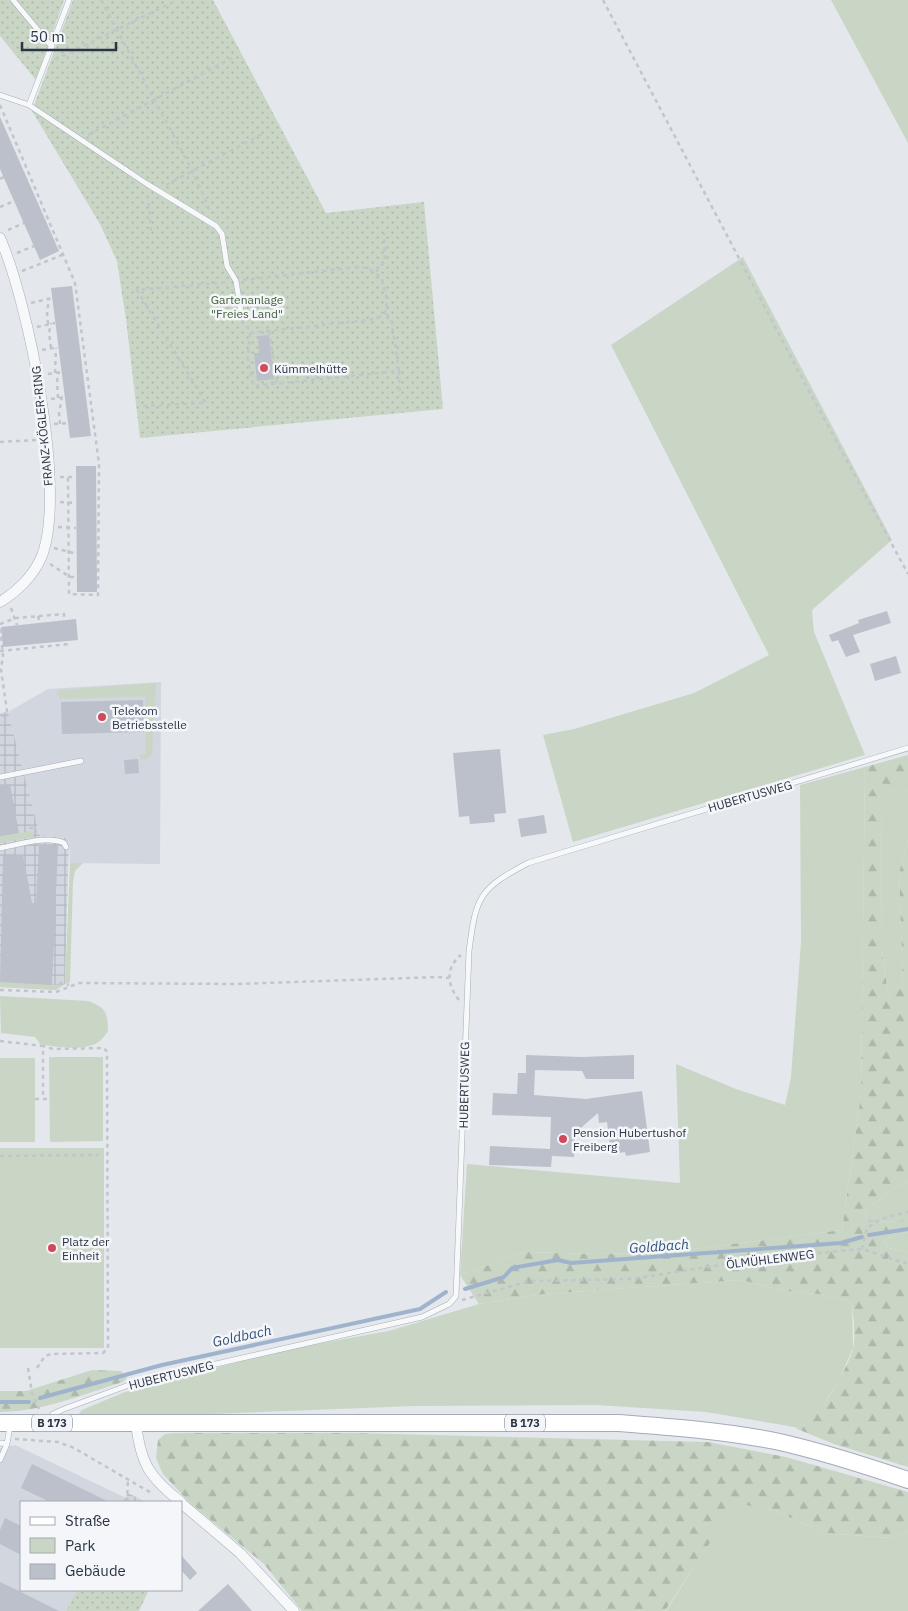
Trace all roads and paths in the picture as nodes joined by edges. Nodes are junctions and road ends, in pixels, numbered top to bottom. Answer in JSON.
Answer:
{"nodes":[{"id":1,"x":13,"y":0,"type":"edge"},
{"id":2,"x":69,"y":0,"type":"edge"},
{"id":3,"x":101,"y":0,"type":"edge"},
{"id":4,"x":177,"y":0,"type":"edge"},
{"id":5,"x":603,"y":0,"type":"edge"},
{"id":6,"x":117,"y":29,"type":"junction"},
{"id":7,"x":52,"y":47,"type":"junction"},
{"id":8,"x":232,"y":58,"type":"dead end"},
{"id":9,"x":45,"y":64,"type":"junction"},
{"id":10,"x":0,"y":95,"type":"edge"},
{"id":11,"x":155,"y":100,"type":"junction"},
{"id":12,"x":0,"y":105,"type":"edge"},
{"id":13,"x":29,"y":105,"type":"junction"},
{"id":14,"x":264,"y":133,"type":"dead end"},
{"id":15,"x":80,"y":140,"type":"junction"},
{"id":16,"x":192,"y":170,"type":"junction"},
{"id":17,"x":147,"y":184,"type":"junction"},
{"id":18,"x":157,"y":190,"type":"junction"},
{"id":19,"x":14,"y":201,"type":"dead end"},
{"id":20,"x":0,"y":207,"type":"edge"},
{"id":21,"x":24,"y":223,"type":"dead end"},
{"id":22,"x":216,"y":226,"type":"junction"},
{"id":23,"x":152,"y":231,"type":"dead end"},
{"id":24,"x":384,"y":233,"type":"dead end"},
{"id":25,"x":0,"y":236,"type":"edge"},
{"id":26,"x":34,"y":246,"type":"dead end"},
{"id":27,"x":62,"y":255,"type":"junction"},
{"id":28,"x":8,"y":257,"type":"junction"},
{"id":29,"x":376,"y":272,"type":"junction"},
{"id":30,"x":14,"y":274,"type":"junction"},
{"id":31,"x":236,"y":281,"type":"junction"},
{"id":32,"x":22,"y":306,"type":"junction"},
{"id":33,"x":384,"y":313,"type":"junction"},
{"id":34,"x":242,"y":318,"type":"joint"},
{"id":35,"x":52,"y":323,"type":"junction"},
{"id":36,"x":28,"y":329,"type":"junction"},
{"id":37,"x":269,"y":331,"type":"junction"},
{"id":38,"x":250,"y":333,"type":"junction"},
{"id":39,"x":51,"y":348,"type":"junction"},
{"id":40,"x":34,"y":352,"type":"junction"},
{"id":41,"x":399,"y":371,"type":"junction"},
{"id":42,"x":59,"y":372,"type":"dead end"},
{"id":43,"x":55,"y":373,"type":"dead end"},
{"id":44,"x":277,"y":383,"type":"junction"},
{"id":45,"x":400,"y":396,"type":"dead end"},
{"id":46,"x":62,"y":397,"type":"dead end"},
{"id":47,"x":58,"y":398,"type":"dead end"},
{"id":48,"x":143,"y":406,"type":"dead end"},
{"id":49,"x":60,"y":424,"type":"dead end"},
{"id":50,"x":45,"y":439,"type":"junction"},
{"id":51,"x":0,"y":442,"type":"edge"},
{"id":52,"x":48,"y":477,"type":"junction"},
{"id":53,"x":68,"y":477,"type":"junction"},
{"id":54,"x":76,"y":477,"type":"dead end"},
{"id":55,"x":49,"y":502,"type":"junction"},
{"id":56,"x":68,"y":503,"type":"junction"},
{"id":57,"x":76,"y":503,"type":"dead end"},
{"id":58,"x":48,"y":526,"type":"junction"},
{"id":59,"x":69,"y":527,"type":"junction"},
{"id":60,"x":76,"y":528,"type":"dead end"},
{"id":61,"x":45,"y":545,"type":"junction"},
{"id":62,"x":70,"y":553,"type":"junction"},
{"id":63,"x":77,"y":554,"type":"dead end"},
{"id":64,"x":41,"y":558,"type":"junction"},
{"id":65,"x":908,"y":574,"type":"edge"},
{"id":66,"x":70,"y":577,"type":"junction"},
{"id":67,"x":77,"y":577,"type":"dead end"},
{"id":68,"x":3,"y":600,"type":"edge"},
{"id":69,"x":38,"y":616,"type":"junction"},
{"id":70,"x":16,"y":618,"type":"junction"},
{"id":71,"x":64,"y":621,"type":"dead end"},
{"id":72,"x":40,"y":623,"type":"dead end"},
{"id":73,"x":0,"y":624,"type":"edge"},
{"id":74,"x":17,"y":625,"type":"dead end"},
{"id":75,"x":0,"y":629,"type":"edge"},
{"id":76,"x":69,"y":644,"type":"dead end"},
{"id":77,"x":1,"y":651,"type":"edge"},
{"id":78,"x":4,"y":716,"type":"dead end"},
{"id":79,"x":908,"y":748,"type":"edge"},
{"id":80,"x":81,"y":760,"type":"dead end"},
{"id":81,"x":0,"y":777,"type":"edge"},
{"id":82,"x":66,"y":847,"type":"dead end"},
{"id":83,"x":0,"y":848,"type":"edge"},
{"id":84,"x":469,"y":950,"type":"junction"},
{"id":85,"x":449,"y":978,"type":"junction"},
{"id":86,"x":59,"y":984,"type":"dead end"},
{"id":87,"x":70,"y":985,"type":"junction"},
{"id":88,"x":0,"y":990,"type":"edge"},
{"id":89,"x":466,"y":1006,"type":"junction"},
{"id":90,"x":0,"y":1041,"type":"edge"},
{"id":91,"x":43,"y":1046,"type":"junction"},
{"id":92,"x":35,"y":1099,"type":"dead end"},
{"id":93,"x":43,"y":1099,"type":"junction"},
{"id":94,"x":49,"y":1099,"type":"dead end"},
{"id":95,"x":98,"y":1155,"type":"dead end"},
{"id":96,"x":0,"y":1156,"type":"edge"},
{"id":97,"x":908,"y":1212,"type":"edge"},
{"id":98,"x":862,"y":1249,"type":"junction"},
{"id":99,"x":908,"y":1264,"type":"edge"},
{"id":100,"x":448,"y":1304,"type":"junction"},
{"id":101,"x":28,"y":1368,"type":"dead end"},
{"id":102,"x":38,"y":1368,"type":"dead end"},
{"id":103,"x":44,"y":1422,"type":"junction"},
{"id":104,"x":5,"y":1423,"type":"edge"},
{"id":105,"x":136,"y":1424,"type":"junction"},
{"id":106,"x":8,"y":1442,"type":"junction"},
{"id":107,"x":0,"y":1443,"type":"edge"},
{"id":108,"x":0,"y":1460,"type":"edge"},
{"id":109,"x":128,"y":1479,"type":"junction"},
{"id":110,"x":908,"y":1480,"type":"edge"},
{"id":111,"x":164,"y":1489,"type":"junction"},
{"id":112,"x":127,"y":1501,"type":"edge"},
{"id":113,"x":180,"y":1501,"type":"edge"},
{"id":114,"x":182,"y":1503,"type":"edge"},
{"id":115,"x":294,"y":1611,"type":"edge"}],
"edges":[{"from":1,"to":7,"type":"lane"},
{"from":2,"to":7,"type":"lane"},
{"from":3,"to":6,"type":"path"},
{"from":4,"to":6,"type":"path"},
{"from":5,"to":65,"type":"path"},
{"from":6,"to":9,"type":"path"},
{"from":6,"to":11,"type":"path"},
{"from":7,"to":9,"type":"lane"},
{"from":8,"to":11,"type":"path"},
{"from":9,"to":13,"type":"lane"},
{"from":10,"to":13,"type":"lane"},
{"from":11,"to":15,"type":"path"},
{"from":11,"to":16,"type":"path"},
{"from":12,"to":27,"type":"path"},
{"from":13,"to":15,"type":"lane"},
{"from":14,"to":16,"type":"path"},
{"from":15,"to":17,"type":"lane"},
{"from":16,"to":18,"type":"path"},
{"from":16,"to":22,"type":"path"},
{"from":17,"to":18,"type":"lane"},
{"from":17,"to":23,"type":"path"},
{"from":18,"to":22,"type":"lane"},
{"from":19,"to":20,"type":"path"},
{"from":21,"to":25,"type":"path"},
{"from":22,"to":31,"type":"lane"},
{"from":24,"to":29,"type":"path"},
{"from":25,"to":28,"type":"street","name":"FRANZ-KÖGLER-RING"},
{"from":26,"to":28,"type":"path"},
{"from":27,"to":30,"type":"path"},
{"from":27,"to":66,"type":"path"},
{"from":28,"to":30,"type":"street","name":"FRANZ-KÖGLER-RING"},
{"from":29,"to":31,"type":"path"},
{"from":29,"to":33,"type":"path"},
{"from":30,"to":32,"type":"street","name":"FRANZ-KÖGLER-RING"},
{"from":31,"to":34,"type":"lane"},
{"from":31,"to":48,"type":"path"},
{"from":32,"to":35,"type":"path"},
{"from":32,"to":36,"type":"street","name":"FRANZ-KÖGLER-RING"},
{"from":33,"to":37,"type":"path"},
{"from":33,"to":41,"type":"path"},
{"from":34,"to":38,"type":"path"},
{"from":35,"to":36,"type":"path"},
{"from":35,"to":39,"type":"path"},
{"from":36,"to":40,"type":"street","name":"FRANZ-KÖGLER-RING"},
{"from":37,"to":38,"type":"path"},
{"from":37,"to":44,"type":"path"},
{"from":38,"to":44,"type":"path"},
{"from":39,"to":40,"type":"path"},
{"from":39,"to":43,"type":"path"},
{"from":40,"to":50,"type":"street","name":"FRANZ-KÖGLER-RING"},
{"from":41,"to":44,"type":"path"},
{"from":41,"to":45,"type":"path"},
{"from":42,"to":47,"type":"path"},
{"from":46,"to":49,"type":"path"},
{"from":50,"to":51,"type":"path"},
{"from":50,"to":52,"type":"street","name":"FRANZ-KÖGLER-RING"},
{"from":52,"to":53,"type":"path"},
{"from":52,"to":55,"type":"street","name":"FRANZ-KÖGLER-RING"},
{"from":53,"to":54,"type":"path"},
{"from":53,"to":56,"type":"path"},
{"from":55,"to":56,"type":"path"},
{"from":55,"to":58,"type":"street","name":"FRANZ-KÖGLER-RING"},
{"from":56,"to":57,"type":"path"},
{"from":56,"to":59,"type":"path"},
{"from":58,"to":59,"type":"path"},
{"from":58,"to":61,"type":"street","name":"FRANZ-KÖGLER-RING"},
{"from":59,"to":60,"type":"path"},
{"from":59,"to":62,"type":"path"},
{"from":61,"to":62,"type":"path"},
{"from":61,"to":64,"type":"street","name":"FRANZ-KÖGLER-RING"},
{"from":62,"to":63,"type":"path"},
{"from":62,"to":66,"type":"path"},
{"from":64,"to":66,"type":"path"},
{"from":64,"to":68,"type":"street","name":"FRANZ-KÖGLER-RING"},
{"from":66,"to":67,"type":"path"},
{"from":68,"to":70,"type":"path"},
{"from":69,"to":70,"type":"path"},
{"from":69,"to":71,"type":"path"},
{"from":69,"to":72,"type":"path"},
{"from":70,"to":73,"type":"path"},
{"from":70,"to":74,"type":"path"},
{"from":75,"to":77,"type":"path"},
{"from":76,"to":77,"type":"path"},
{"from":77,"to":78,"type":"path"},
{"from":79,"to":84,"type":"lane","name":"HUBERTUSWEG"},
{"from":80,"to":81,"type":"lane"},
{"from":82,"to":83,"type":"lane"},
{"from":84,"to":85,"type":"path"},
{"from":84,"to":89,"type":"lane","name":"HUBERTUSWEG"},
{"from":85,"to":87,"type":"path"},
{"from":85,"to":89,"type":"path"},
{"from":86,"to":87,"type":"path"},
{"from":87,"to":88,"type":"path"},
{"from":89,"to":100,"type":"lane","name":"HUBERTUSWEG"},
{"from":90,"to":91,"type":"path"},
{"from":91,"to":93,"type":"path"},
{"from":91,"to":102,"type":"path"},
{"from":92,"to":93,"type":"path"},
{"from":93,"to":94,"type":"path"},
{"from":95,"to":96,"type":"path"},
{"from":97,"to":98,"type":"path"},
{"from":98,"to":99,"type":"path","name":"ÖLMÜHLENWEG"},
{"from":98,"to":100,"type":"path","name":"ÖLMÜHLENWEG"},
{"from":100,"to":103,"type":"lane","name":"HUBERTUSWEG"},
{"from":101,"to":103,"type":"path"},
{"from":103,"to":104,"type":"main road","number":"B 173"},
{"from":103,"to":105,"type":"main road","number":"B 173"},
{"from":104,"to":106,"type":"lane"},
{"from":105,"to":110,"type":"main road","number":"B 173"},
{"from":105,"to":111,"type":"street"},
{"from":106,"to":107,"type":"lane"},
{"from":106,"to":108,"type":"lane"},
{"from":106,"to":109,"type":"path"},
{"from":109,"to":111,"type":"path"},
{"from":109,"to":112,"type":"path"},
{"from":111,"to":113,"type":"street"},
{"from":114,"to":115,"type":"street"}]}
